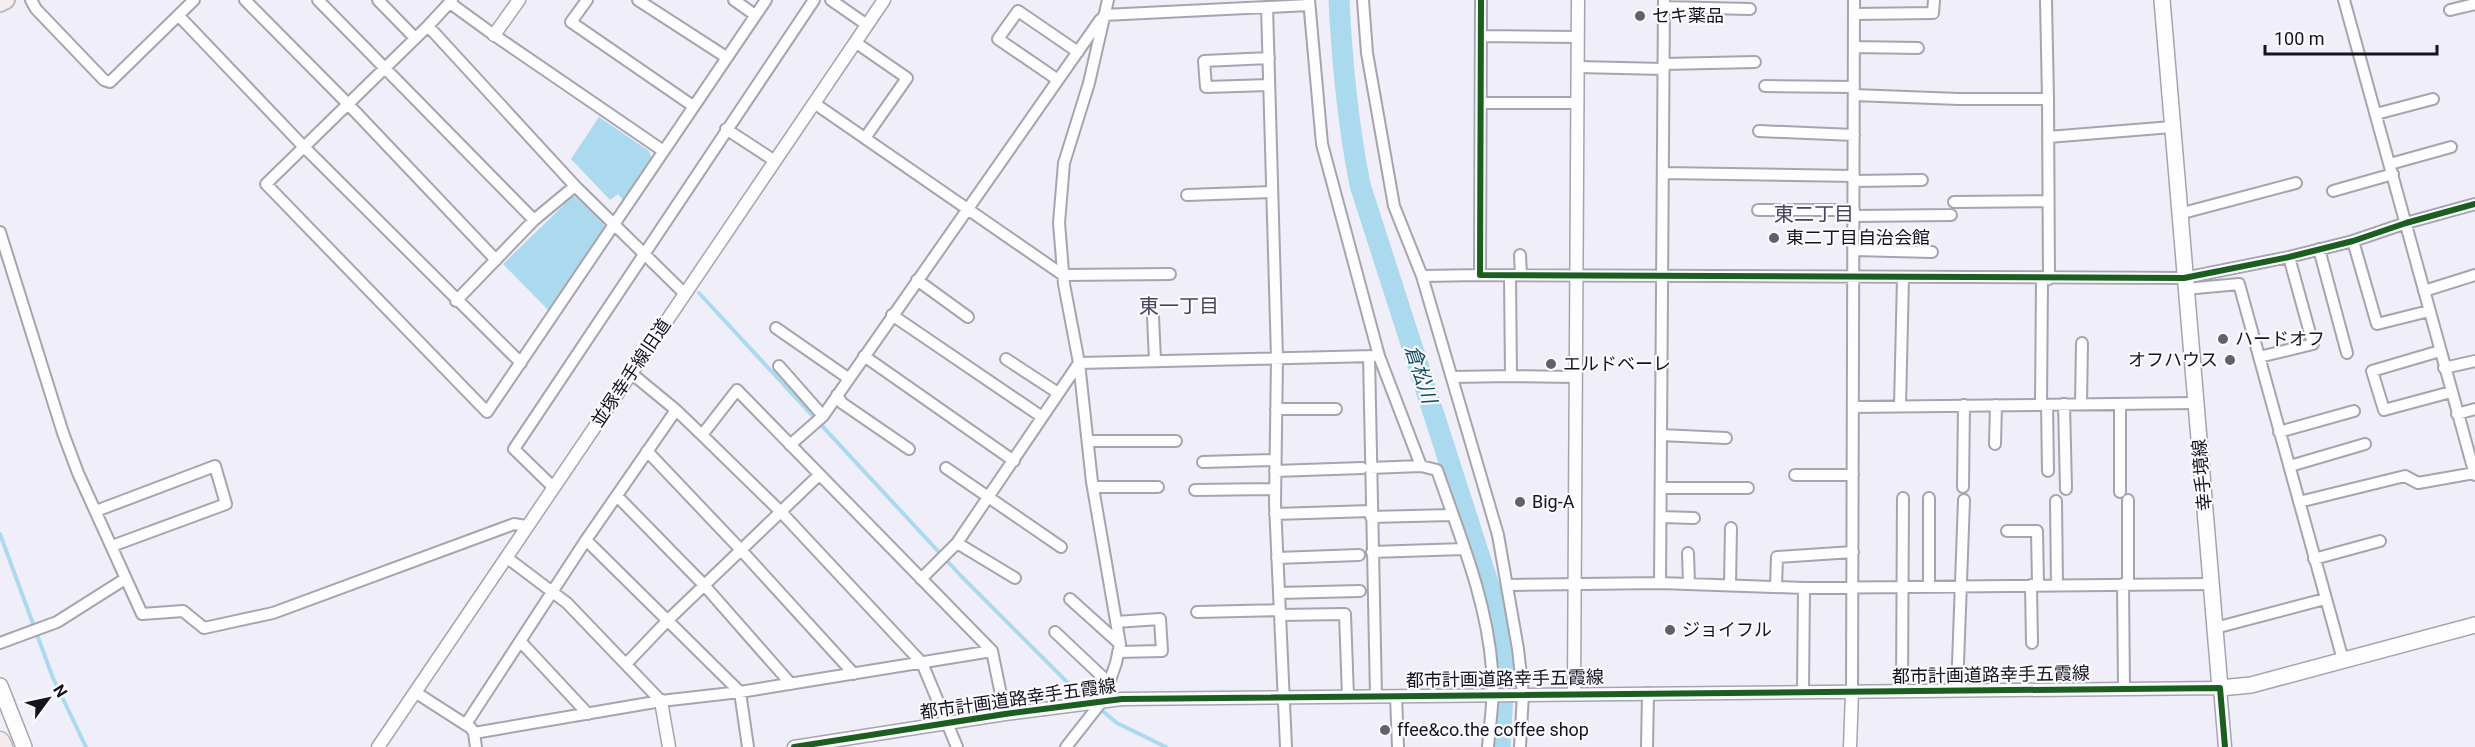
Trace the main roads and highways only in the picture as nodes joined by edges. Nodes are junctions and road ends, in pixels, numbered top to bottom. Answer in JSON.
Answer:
{"nodes":[{"id":1,"x":6,"y":0,"type":"edge"},
{"id":2,"x":2162,"y":0,"type":"edge"},
{"id":3,"x":0,"y":3,"type":"edge"},
{"id":4,"x":2475,"y":625,"type":"edge"},
{"id":5,"x":0,"y":686,"type":"edge"},
{"id":6,"x":0,"y":741,"type":"edge"},
{"id":7,"x":3,"y":747,"type":"edge"},
{"id":8,"x":23,"y":747,"type":"edge"}],
"edges":[{"from":1,"to":3,"type":"highway"},
{"from":2,"to":4,"type":"main road","name":"幸手境線"},
{"from":5,"to":8,"type":"main road"},
{"from":6,"to":7,"type":"highway"}]}
